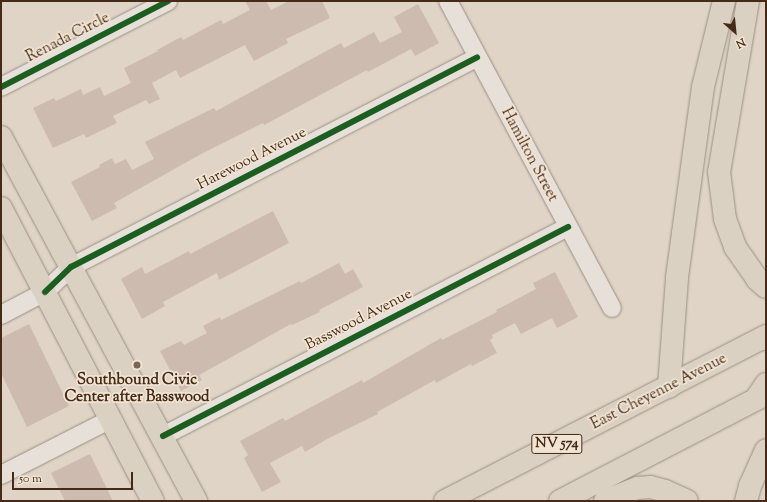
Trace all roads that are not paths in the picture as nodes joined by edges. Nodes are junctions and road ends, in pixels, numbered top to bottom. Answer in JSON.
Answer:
{"nodes":[{"id":1,"x":168,"y":1,"type":"edge"},
{"id":2,"x":448,"y":1,"type":"edge"},
{"id":3,"x":724,"y":1,"type":"edge"},
{"id":4,"x":748,"y":1,"type":"edge"},
{"id":5,"x":140,"y":7,"type":"edge"},
{"id":6,"x":477,"y":57,"type":"junction"},
{"id":7,"x":1,"y":88,"type":"edge"},
{"id":8,"x":1,"y":136,"type":"edge"},
{"id":9,"x":1,"y":152,"type":"edge"},
{"id":10,"x":25,"y":181,"type":"junction"},
{"id":11,"x":1,"y":208,"type":"edge"},
{"id":12,"x":568,"y":227,"type":"junction"},
{"id":13,"x":71,"y":267,"type":"junction"},
{"id":14,"x":762,"y":283,"type":"edge"},
{"id":15,"x":45,"y":292,"type":"junction"},
{"id":16,"x":612,"y":308,"type":"dead end"},
{"id":17,"x":1,"y":315,"type":"edge"},
{"id":18,"x":764,"y":338,"type":"edge"},
{"id":19,"x":669,"y":387,"type":"junction"},
{"id":20,"x":763,"y":392,"type":"edge"},
{"id":21,"x":111,"y":419,"type":"junction"},
{"id":22,"x":163,"y":436,"type":"junction"},
{"id":23,"x":766,"y":450,"type":"edge"},
{"id":24,"x":1,"y":475,"type":"edge"},
{"id":25,"x":748,"y":493,"type":"edge"},
{"id":26,"x":153,"y":501,"type":"edge"},
{"id":27,"x":196,"y":501,"type":"edge"},
{"id":28,"x":445,"y":501,"type":"edge"},
{"id":29,"x":560,"y":501,"type":"edge"},
{"id":30,"x":605,"y":501,"type":"edge"},
{"id":31,"x":687,"y":501,"type":"edge"}],
"edges":[{"from":1,"to":5,"type":"street","name":"Renada Circle"},
{"from":2,"to":6,"type":"street","name":"Hamilton Street"},
{"from":3,"to":19,"type":"main road"},
{"from":4,"to":14,"type":"main road"},
{"from":5,"to":7,"type":"street","name":"Renada Circle"},
{"from":6,"to":12,"type":"street","name":"Hamilton Street"},
{"from":6,"to":13,"type":"street","name":"Harewood Avenue"},
{"from":8,"to":10,"type":"main road"},
{"from":9,"to":10,"type":"main road"},
{"from":10,"to":13,"type":"main road"},
{"from":11,"to":15,"type":"main road"},
{"from":12,"to":16,"type":"street","name":"Hamilton Street"},
{"from":12,"to":22,"type":"street","name":"Basswood Avenue"},
{"from":13,"to":15,"type":"street","name":"Harewood Avenue"},
{"from":13,"to":22,"type":"main road"},
{"from":15,"to":17,"type":"street","name":"Harewood Avenue"},
{"from":15,"to":21,"type":"main road"},
{"from":18,"to":19,"type":"main road","name":"East Cheyenne Avenue","number":"NV 574"},
{"from":19,"to":28,"type":"main road","name":"East Cheyenne Avenue","number":"NV 574"},
{"from":20,"to":29,"type":"main road"},
{"from":21,"to":24,"type":"street"},
{"from":21,"to":26,"type":"main road"},
{"from":22,"to":27,"type":"main road"},
{"from":23,"to":25,"type":"main road"},
{"from":30,"to":31,"type":"main road"}]}
